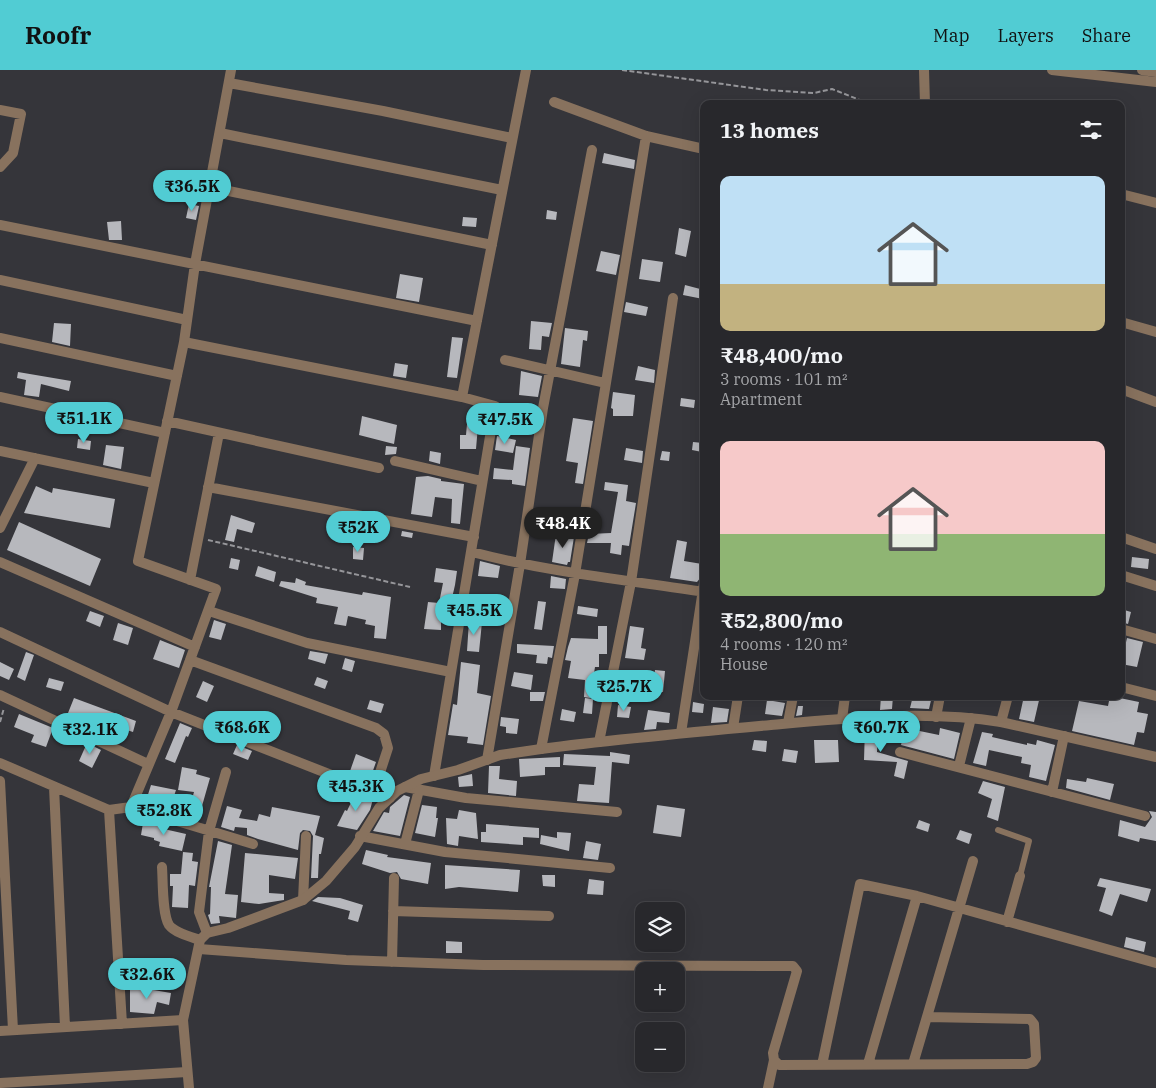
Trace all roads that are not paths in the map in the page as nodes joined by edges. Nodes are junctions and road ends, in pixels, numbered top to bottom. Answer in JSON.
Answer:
{"nodes":[{"id":1,"x":231,"y":70,"type":"edge"},
{"id":2,"x":526,"y":70,"type":"edge"},
{"id":3,"x":924,"y":70,"type":"edge"},
{"id":4,"x":1052,"y":70,"type":"edge"},
{"id":5,"x":1142,"y":70,"type":"edge"},
{"id":6,"x":1156,"y":72,"type":"edge"},
{"id":7,"x":1156,"y":82,"type":"edge"},
{"id":8,"x":229,"y":83,"type":"junction"},
{"id":9,"x":925,"y":100,"type":"edge"},
{"id":10,"x":554,"y":102,"type":"dead end"},
{"id":11,"x":0,"y":110,"type":"edge"},
{"id":12,"x":220,"y":132,"type":"junction"},
{"id":13,"x":646,"y":136,"type":"junction"},
{"id":14,"x":512,"y":138,"type":"junction"},
{"id":15,"x":700,"y":148,"type":"edge"},
{"id":16,"x":592,"y":150,"type":"dead end"},
{"id":17,"x":0,"y":166,"type":"edge"},
{"id":18,"x":209,"y":188,"type":"junction"},
{"id":19,"x":502,"y":190,"type":"junction"},
{"id":20,"x":1125,"y":195,"type":"edge"},
{"id":21,"x":1156,"y":203,"type":"edge"},
{"id":22,"x":0,"y":225,"type":"edge"},
{"id":23,"x":492,"y":245,"type":"junction"},
{"id":24,"x":195,"y":264,"type":"junction"},
{"id":25,"x":0,"y":280,"type":"edge"},
{"id":26,"x":673,"y":298,"type":"dead end"},
{"id":27,"x":187,"y":320,"type":"junction"},
{"id":28,"x":477,"y":321,"type":"junction"},
{"id":29,"x":1125,"y":323,"type":"edge"},
{"id":30,"x":1156,"y":332,"type":"edge"},
{"id":31,"x":0,"y":338,"type":"edge"},
{"id":32,"x":184,"y":342,"type":"junction"},
{"id":33,"x":505,"y":360,"type":"dead end"},
{"id":34,"x":551,"y":370,"type":"junction"},
{"id":35,"x":177,"y":376,"type":"junction"},
{"id":36,"x":605,"y":383,"type":"junction"},
{"id":37,"x":1125,"y":390,"type":"edge"},
{"id":38,"x":0,"y":397,"type":"edge"},
{"id":39,"x":462,"y":397,"type":"junction"},
{"id":40,"x":1156,"y":402,"type":"edge"},
{"id":41,"x":167,"y":421,"type":"junction"},
{"id":42,"x":164,"y":433,"type":"junction"},
{"id":43,"x":219,"y":433,"type":"junction"},
{"id":44,"x":0,"y":452,"type":"edge"},
{"id":45,"x":36,"y":458,"type":"junction"},
{"id":46,"x":394,"y":461,"type":"dead end"},
{"id":47,"x":379,"y":468,"type":"dead end"},
{"id":48,"x":482,"y":481,"type":"junction"},
{"id":49,"x":154,"y":483,"type":"junction"},
{"id":50,"x":208,"y":487,"type":"junction"},
{"id":51,"x":0,"y":528,"type":"edge"},
{"id":52,"x":474,"y":537,"type":"junction"},
{"id":53,"x":1125,"y":538,"type":"edge"},
{"id":54,"x":1156,"y":549,"type":"edge"},
{"id":55,"x":472,"y":552,"type":"junction"},
{"id":56,"x":0,"y":562,"type":"edge"},
{"id":57,"x":520,"y":564,"type":"junction"},
{"id":58,"x":575,"y":574,"type":"junction"},
{"id":59,"x":1125,"y":576,"type":"edge"},
{"id":60,"x":190,"y":580,"type":"junction"},
{"id":61,"x":631,"y":582,"type":"junction"},
{"id":62,"x":1156,"y":586,"type":"edge"},
{"id":63,"x":700,"y":589,"type":"edge"},
{"id":64,"x":700,"y":609,"type":"edge"},
{"id":65,"x":208,"y":611,"type":"junction"},
{"id":66,"x":1125,"y":630,"type":"edge"},
{"id":67,"x":0,"y":632,"type":"edge"},
{"id":68,"x":1156,"y":639,"type":"edge"},
{"id":69,"x":195,"y":646,"type":"junction"},
{"id":70,"x":190,"y":660,"type":"junction"},
{"id":71,"x":451,"y":672,"type":"junction"},
{"id":72,"x":1125,"y":688,"type":"edge"},
{"id":73,"x":1156,"y":696,"type":"edge"},
{"id":74,"x":4,"y":697,"type":"edge"},
{"id":75,"x":737,"y":700,"type":"edge"},
{"id":76,"x":792,"y":700,"type":"edge"},
{"id":77,"x":844,"y":700,"type":"edge"},
{"id":78,"x":939,"y":700,"type":"edge"},
{"id":79,"x":1007,"y":700,"type":"edge"},
{"id":80,"x":171,"y":712,"type":"junction"},
{"id":81,"x":936,"y":717,"type":"junction"},
{"id":82,"x":971,"y":718,"type":"junction"},
{"id":83,"x":842,"y":719,"type":"junction"},
{"id":84,"x":1001,"y":722,"type":"junction"},
{"id":85,"x":788,"y":723,"type":"junction"},
{"id":86,"x":733,"y":728,"type":"junction"},
{"id":87,"x":681,"y":733,"type":"junction"},
{"id":88,"x":1064,"y":736,"type":"junction"},
{"id":89,"x":599,"y":742,"type":"junction"},
{"id":90,"x":541,"y":749,"type":"junction"},
{"id":91,"x":900,"y":752,"type":"dead end"},
{"id":92,"x":1156,"y":757,"type":"edge"},
{"id":93,"x":487,"y":760,"type":"junction"},
{"id":94,"x":0,"y":763,"type":"edge"},
{"id":95,"x":148,"y":764,"type":"junction"},
{"id":96,"x":959,"y":766,"type":"junction"},
{"id":97,"x":226,"y":772,"type":"dead end"},
{"id":98,"x":434,"y":776,"type":"junction"},
{"id":99,"x":0,"y":782,"type":"edge"},
{"id":100,"x":54,"y":787,"type":"junction"},
{"id":101,"x":405,"y":787,"type":"junction"},
{"id":102,"x":419,"y":790,"type":"junction"},
{"id":103,"x":374,"y":791,"type":"junction"},
{"id":104,"x":1052,"y":792,"type":"junction"},
{"id":105,"x":390,"y":798,"type":"junction"},
{"id":106,"x":130,"y":807,"type":"junction"},
{"id":107,"x":109,"y":810,"type":"junction"},
{"id":108,"x":617,"y":812,"type":"dead end"},
{"id":109,"x":1145,"y":816,"type":"dead end"},
{"id":110,"x":998,"y":830,"type":"dead end"},
{"id":111,"x":209,"y":831,"type":"junction"},
{"id":112,"x":306,"y":836,"type":"dead end"},
{"id":113,"x":360,"y":836,"type":"junction"},
{"id":114,"x":253,"y":844,"type":"dead end"},
{"id":115,"x":405,"y":844,"type":"junction"},
{"id":116,"x":973,"y":862,"type":"dead end"},
{"id":117,"x":162,"y":866,"type":"dead end"},
{"id":118,"x":610,"y":868,"type":"dead end"},
{"id":119,"x":1020,"y":876,"type":"joint"},
{"id":120,"x":394,"y":878,"type":"dead end"},
{"id":121,"x":917,"y":896,"type":"junction"},
{"id":122,"x":303,"y":900,"type":"junction"},
{"id":123,"x":959,"y":908,"type":"junction"},
{"id":124,"x":394,"y":911,"type":"junction"},
{"id":125,"x":549,"y":916,"type":"dead end"},
{"id":126,"x":1007,"y":922,"type":"junction"},
{"id":127,"x":202,"y":941,"type":"junction"},
{"id":128,"x":392,"y":962,"type":"junction"},
{"id":129,"x":1156,"y":963,"type":"edge"},
{"id":130,"x":927,"y":1017,"type":"junction"},
{"id":131,"x":183,"y":1020,"type":"junction"},
{"id":132,"x":122,"y":1024,"type":"junction"},
{"id":133,"x":65,"y":1027,"type":"junction"},
{"id":134,"x":12,"y":1030,"type":"junction"},
{"id":135,"x":0,"y":1031,"type":"edge"},
{"id":136,"x":774,"y":1060,"type":"junction"},
{"id":137,"x":868,"y":1064,"type":"junction"},
{"id":138,"x":913,"y":1064,"type":"junction"},
{"id":139,"x":822,"y":1065,"type":"junction"},
{"id":140,"x":188,"y":1072,"type":"junction"},
{"id":141,"x":0,"y":1083,"type":"edge"},
{"id":142,"x":189,"y":1088,"type":"edge"},
{"id":143,"x":768,"y":1088,"type":"edge"}],
"edges":[{"from":1,"to":8,"type":"street"},
{"from":2,"to":14,"type":"street"},
{"from":3,"to":9,"type":"street"},
{"from":4,"to":7,"type":"street"},
{"from":5,"to":6,"type":"street"},
{"from":8,"to":12,"type":"street"},
{"from":8,"to":14,"type":"street"},
{"from":10,"to":13,"type":"street"},
{"from":11,"to":17,"type":"street"},
{"from":12,"to":18,"type":"street"},
{"from":12,"to":19,"type":"street"},
{"from":13,"to":15,"type":"street"},
{"from":13,"to":36,"type":"street"},
{"from":14,"to":19,"type":"street"},
{"from":16,"to":34,"type":"street"},
{"from":18,"to":23,"type":"street"},
{"from":18,"to":24,"type":"street"},
{"from":19,"to":23,"type":"street"},
{"from":20,"to":21,"type":"street"},
{"from":22,"to":24,"type":"street"},
{"from":23,"to":28,"type":"street"},
{"from":24,"to":27,"type":"street"},
{"from":24,"to":28,"type":"street"},
{"from":25,"to":27,"type":"street"},
{"from":26,"to":61,"type":"street"},
{"from":27,"to":32,"type":"street"},
{"from":28,"to":39,"type":"street"},
{"from":29,"to":30,"type":"street"},
{"from":31,"to":35,"type":"street"},
{"from":32,"to":35,"type":"street"},
{"from":32,"to":39,"type":"street"},
{"from":33,"to":34,"type":"street"},
{"from":34,"to":36,"type":"street"},
{"from":34,"to":57,"type":"street"},
{"from":35,"to":41,"type":"street"},
{"from":36,"to":58,"type":"street"},
{"from":37,"to":40,"type":"street"},
{"from":38,"to":42,"type":"street"},
{"from":39,"to":48,"type":"street"},
{"from":41,"to":42,"type":"street"},
{"from":41,"to":43,"type":"street"},
{"from":42,"to":49,"type":"street"},
{"from":43,"to":47,"type":"street"},
{"from":43,"to":50,"type":"street"},
{"from":44,"to":45,"type":"street"},
{"from":45,"to":49,"type":"street"},
{"from":45,"to":51,"type":"street"},
{"from":46,"to":48,"type":"street"},
{"from":48,"to":52,"type":"street"},
{"from":49,"to":60,"type":"street"},
{"from":50,"to":52,"type":"street"},
{"from":50,"to":60,"type":"street"},
{"from":52,"to":55,"type":"street"},
{"from":53,"to":54,"type":"street"},
{"from":55,"to":57,"type":"street"},
{"from":55,"to":71,"type":"street"},
{"from":56,"to":69,"type":"street"},
{"from":57,"to":58,"type":"street"},
{"from":57,"to":93,"type":"street"},
{"from":58,"to":61,"type":"street"},
{"from":58,"to":90,"type":"street"},
{"from":59,"to":62,"type":"street"},
{"from":60,"to":65,"type":"street"},
{"from":61,"to":63,"type":"street"},
{"from":61,"to":89,"type":"street"},
{"from":64,"to":87,"type":"street"},
{"from":65,"to":69,"type":"street"},
{"from":65,"to":71,"type":"street"},
{"from":66,"to":68,"type":"street"},
{"from":67,"to":80,"type":"street"},
{"from":69,"to":70,"type":"street"},
{"from":70,"to":80,"type":"street"},
{"from":70,"to":103,"type":"street"},
{"from":71,"to":98,"type":"street"},
{"from":72,"to":73,"type":"street"},
{"from":74,"to":95,"type":"street"},
{"from":75,"to":86,"type":"street"},
{"from":76,"to":85,"type":"street"},
{"from":77,"to":83,"type":"street"},
{"from":78,"to":81,"type":"street"},
{"from":79,"to":84,"type":"street"},
{"from":80,"to":95,"type":"street"},
{"from":80,"to":103,"type":"street"},
{"from":81,"to":82,"type":"street"},
{"from":81,"to":83,"type":"street"},
{"from":82,"to":84,"type":"street"},
{"from":82,"to":96,"type":"street"},
{"from":83,"to":85,"type":"street"},
{"from":84,"to":88,"type":"street"},
{"from":85,"to":86,"type":"street"},
{"from":86,"to":87,"type":"street"},
{"from":87,"to":89,"type":"street"},
{"from":88,"to":92,"type":"street"},
{"from":88,"to":104,"type":"street"},
{"from":89,"to":90,"type":"street"},
{"from":90,"to":93,"type":"street"},
{"from":91,"to":96,"type":"street"},
{"from":93,"to":98,"type":"street"},
{"from":94,"to":100,"type":"street"},
{"from":95,"to":106,"type":"street"},
{"from":96,"to":104,"type":"street"},
{"from":97,"to":111,"type":"street"},
{"from":98,"to":101,"type":"street"},
{"from":99,"to":134,"type":"street"},
{"from":100,"to":107,"type":"street"},
{"from":100,"to":133,"type":"street"},
{"from":101,"to":102,"type":"street"},
{"from":101,"to":105,"type":"street"},
{"from":102,"to":108,"type":"street"},
{"from":102,"to":115,"type":"street"},
{"from":103,"to":105,"type":"street"},
{"from":104,"to":109,"type":"street"},
{"from":105,"to":113,"type":"street"},
{"from":106,"to":107,"type":"street"},
{"from":106,"to":111,"type":"street"},
{"from":107,"to":132,"type":"street"},
{"from":110,"to":119,"type":"lane"},
{"from":111,"to":114,"type":"street"},
{"from":111,"to":127,"type":"street"},
{"from":112,"to":122,"type":"street"},
{"from":113,"to":115,"type":"street"},
{"from":113,"to":122,"type":"street"},
{"from":115,"to":118,"type":"street"},
{"from":116,"to":123,"type":"street"},
{"from":117,"to":127,"type":"street"},
{"from":119,"to":126,"type":"street"},
{"from":120,"to":124,"type":"street"},
{"from":121,"to":123,"type":"street"},
{"from":121,"to":137,"type":"street"},
{"from":121,"to":139,"type":"street"},
{"from":122,"to":127,"type":"street"},
{"from":123,"to":126,"type":"street"},
{"from":123,"to":130,"type":"street"},
{"from":124,"to":125,"type":"street"},
{"from":124,"to":128,"type":"street"},
{"from":126,"to":129,"type":"street"},
{"from":127,"to":128,"type":"street"},
{"from":127,"to":131,"type":"street"},
{"from":128,"to":136,"type":"street"},
{"from":130,"to":138,"type":"street"},
{"from":130,"to":138,"type":"street"},
{"from":131,"to":132,"type":"street"},
{"from":131,"to":140,"type":"street"},
{"from":132,"to":133,"type":"street"},
{"from":133,"to":134,"type":"street"},
{"from":134,"to":135,"type":"street"},
{"from":136,"to":139,"type":"street"},
{"from":136,"to":143,"type":"street"},
{"from":137,"to":138,"type":"street"},
{"from":137,"to":139,"type":"street"},
{"from":140,"to":141,"type":"street"},
{"from":140,"to":142,"type":"street"}]}
